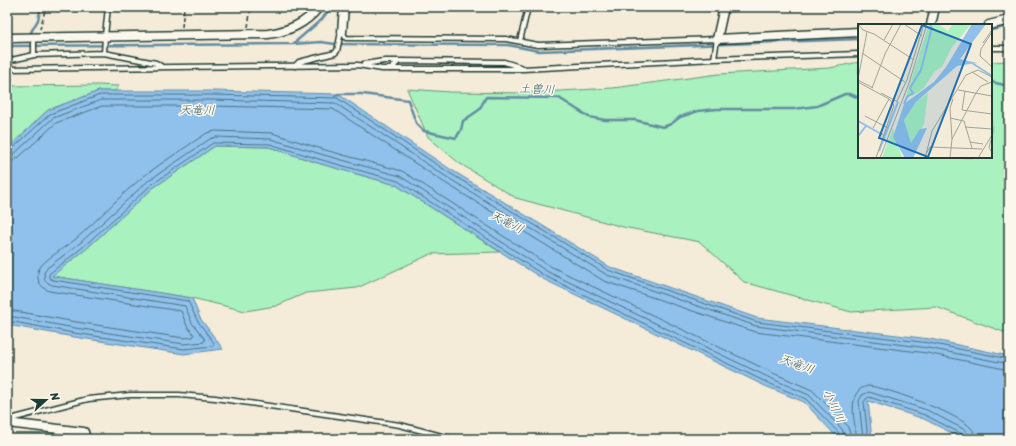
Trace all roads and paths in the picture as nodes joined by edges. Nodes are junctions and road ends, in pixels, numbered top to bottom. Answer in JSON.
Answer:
{"nodes":[{"id":1,"x":46,"y":7,"type":"edge"},
{"id":2,"x":108,"y":7,"type":"edge"},
{"id":3,"x":184,"y":7,"type":"edge"},
{"id":4,"x":251,"y":7,"type":"edge"},
{"id":5,"x":319,"y":7,"type":"edge"},
{"id":6,"x":344,"y":7,"type":"edge"},
{"id":7,"x":528,"y":7,"type":"edge"},
{"id":8,"x":724,"y":7,"type":"edge"},
{"id":9,"x":935,"y":7,"type":"edge"},
{"id":10,"x":998,"y":7,"type":"edge"},
{"id":11,"x":1009,"y":14,"type":"edge"},
{"id":12,"x":1009,"y":20,"type":"edge"},
{"id":13,"x":931,"y":24,"type":"edge"},
{"id":14,"x":992,"y":24,"type":"edge"},
{"id":15,"x":858,"y":32,"type":"edge"},
{"id":16,"x":246,"y":34,"type":"junction"},
{"id":17,"x":180,"y":35,"type":"junction"},
{"id":18,"x":340,"y":36,"type":"junction"},
{"id":19,"x":7,"y":38,"type":"edge"},
{"id":20,"x":36,"y":38,"type":"junction"},
{"id":21,"x":105,"y":38,"type":"junction"},
{"id":22,"x":520,"y":41,"type":"junction"},
{"id":23,"x":716,"y":42,"type":"junction"},
{"id":24,"x":992,"y":48,"type":"edge"},
{"id":25,"x":1009,"y":48,"type":"edge"},
{"id":26,"x":104,"y":52,"type":"junction"},
{"id":27,"x":34,"y":53,"type":"junction"},
{"id":28,"x":858,"y":54,"type":"edge"},
{"id":29,"x":714,"y":59,"type":"junction"},
{"id":30,"x":7,"y":61,"type":"edge"},
{"id":31,"x":399,"y":61,"type":"junction"},
{"id":32,"x":358,"y":65,"type":"junction"},
{"id":33,"x":295,"y":66,"type":"junction"},
{"id":34,"x":163,"y":67,"type":"junction"},
{"id":35,"x":7,"y":69,"type":"edge"},
{"id":36,"x":391,"y":69,"type":"junction"},
{"id":37,"x":527,"y":69,"type":"junction"},
{"id":38,"x":7,"y":420,"type":"edge"},
{"id":39,"x":7,"y":423,"type":"edge"},
{"id":40,"x":86,"y":439,"type":"edge"},
{"id":41,"x":453,"y":439,"type":"edge"}],
"edges":[{"from":1,"to":20,"type":"path"},
{"from":2,"to":21,"type":"lane"},
{"from":3,"to":17,"type":"path"},
{"from":4,"to":16,"type":"path"},
{"from":5,"to":16,"type":"street"},
{"from":6,"to":18,"type":"street"},
{"from":7,"to":22,"type":"lane"},
{"from":8,"to":23,"type":"street"},
{"from":9,"to":13,"type":"street"},
{"from":10,"to":11,"type":"path"},
{"from":12,"to":14,"type":"street"},
{"from":15,"to":23,"type":"street"},
{"from":16,"to":17,"type":"street"},
{"from":17,"to":21,"type":"street"},
{"from":18,"to":22,"type":"lane"},
{"from":18,"to":33,"type":"lane"},
{"from":19,"to":20,"type":"street"},
{"from":20,"to":21,"type":"street"},
{"from":20,"to":27,"type":"lane"},
{"from":21,"to":26,"type":"lane"},
{"from":22,"to":23,"type":"lane"},
{"from":23,"to":29,"type":"lane"},
{"from":24,"to":25,"type":"lane"},
{"from":26,"to":27,"type":"lane"},
{"from":26,"to":34,"type":"lane"},
{"from":27,"to":30,"type":"lane"},
{"from":28,"to":29,"type":"lane"},
{"from":29,"to":37,"type":"lane"},
{"from":31,"to":32,"type":"lane"},
{"from":31,"to":36,"type":"lane"},
{"from":31,"to":37,"type":"lane"},
{"from":32,"to":33,"type":"lane"},
{"from":32,"to":36,"type":"lane"},
{"from":33,"to":34,"type":"lane"},
{"from":34,"to":35,"type":"lane"},
{"from":36,"to":37,"type":"lane"},
{"from":38,"to":41,"type":"lane"},
{"from":39,"to":40,"type":"street"}]}
